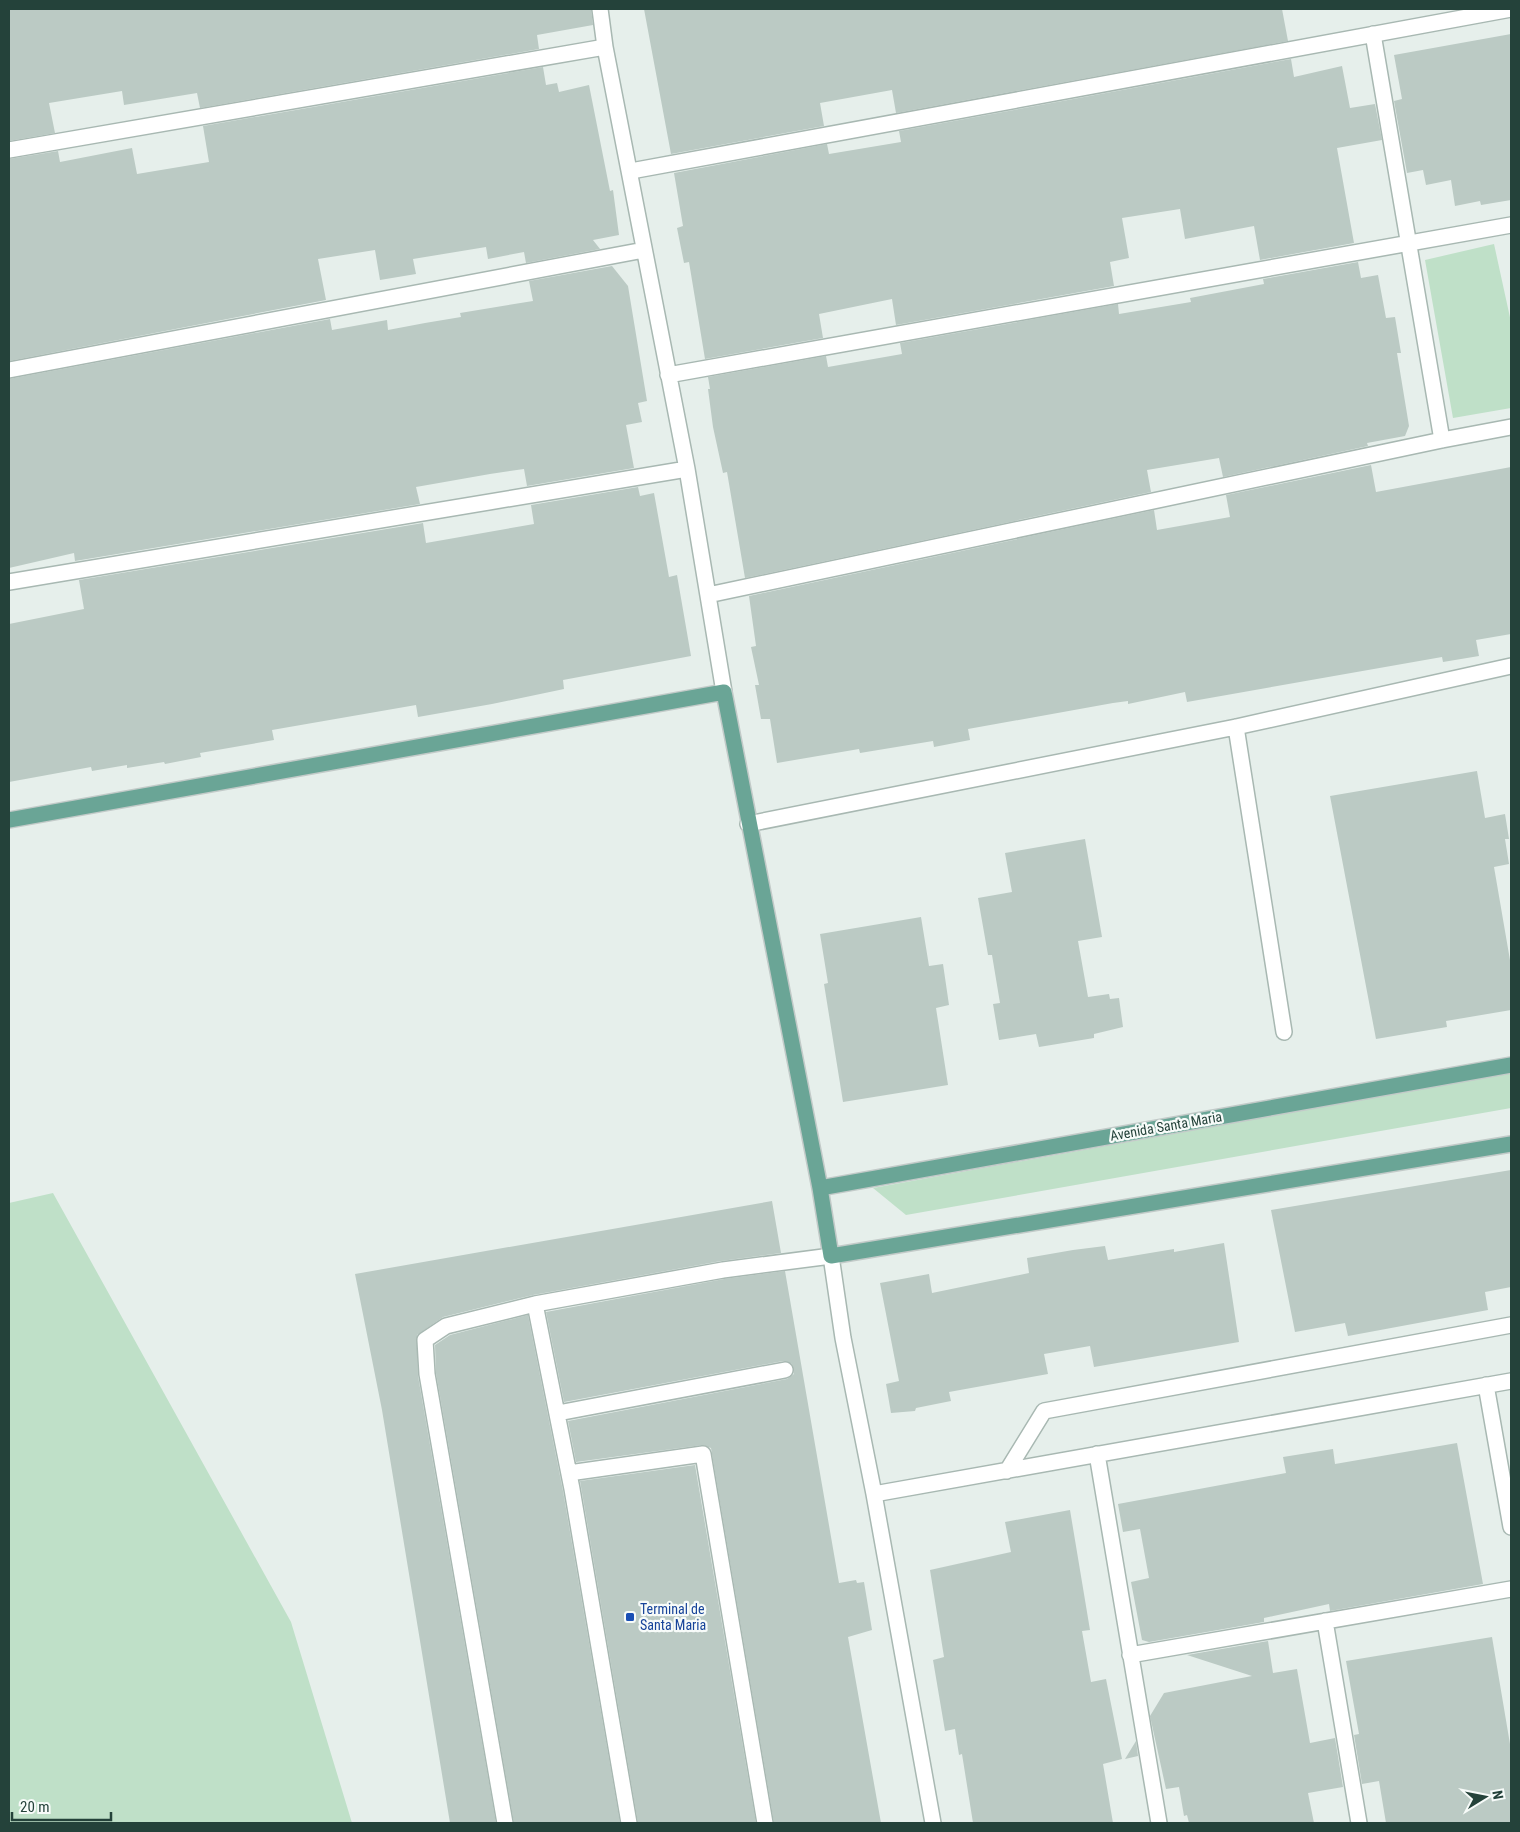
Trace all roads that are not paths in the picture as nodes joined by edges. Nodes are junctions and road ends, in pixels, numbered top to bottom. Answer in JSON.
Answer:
{"nodes":[{"id":1,"x":600,"y":9,"type":"edge"},
{"id":2,"x":1511,"y":9,"type":"edge"},
{"id":3,"x":1467,"y":13,"type":"edge"},
{"id":4,"x":1374,"y":34,"type":"junction"},
{"id":5,"x":605,"y":47,"type":"junction"},
{"id":6,"x":9,"y":150,"type":"edge"},
{"id":7,"x":630,"y":171,"type":"junction"},
{"id":8,"x":1511,"y":225,"type":"edge"},
{"id":9,"x":1408,"y":244,"type":"junction"},
{"id":10,"x":644,"y":250,"type":"junction"},
{"id":11,"x":9,"y":370,"type":"edge"},
{"id":12,"x":668,"y":375,"type":"junction"},
{"id":13,"x":1511,"y":427,"type":"edge"},
{"id":14,"x":1442,"y":440,"type":"junction"},
{"id":15,"x":687,"y":469,"type":"junction"},
{"id":16,"x":9,"y":582,"type":"edge"},
{"id":17,"x":708,"y":595,"type":"junction"},
{"id":18,"x":1511,"y":666,"type":"edge"},
{"id":19,"x":724,"y":692,"type":"junction"},
{"id":20,"x":1236,"y":727,"type":"junction"},
{"id":21,"x":9,"y":820,"type":"edge"},
{"id":22,"x":748,"y":824,"type":"junction"},
{"id":23,"x":1284,"y":1032,"type":"dead end"},
{"id":24,"x":1511,"y":1065,"type":"edge"},
{"id":25,"x":1511,"y":1144,"type":"edge"},
{"id":26,"x":820,"y":1188,"type":"junction"},
{"id":27,"x":831,"y":1256,"type":"junction"},
{"id":28,"x":535,"y":1304,"type":"junction"},
{"id":29,"x":1511,"y":1325,"type":"edge"},
{"id":30,"x":785,"y":1370,"type":"dead end"},
{"id":31,"x":1511,"y":1381,"type":"edge"},
{"id":32,"x":1486,"y":1385,"type":"junction"},
{"id":33,"x":558,"y":1413,"type":"junction"},
{"id":34,"x":1097,"y":1454,"type":"junction"},
{"id":35,"x":1007,"y":1471,"type":"junction"},
{"id":36,"x":569,"y":1473,"type":"junction"},
{"id":37,"x":874,"y":1494,"type":"junction"},
{"id":38,"x":1511,"y":1527,"type":"edge"},
{"id":39,"x":1511,"y":1589,"type":"edge"},
{"id":40,"x":1325,"y":1621,"type":"junction"},
{"id":41,"x":1130,"y":1655,"type":"junction"},
{"id":42,"x":505,"y":1823,"type":"edge"},
{"id":43,"x":629,"y":1823,"type":"edge"},
{"id":44,"x":765,"y":1823,"type":"edge"},
{"id":45,"x":933,"y":1823,"type":"edge"},
{"id":46,"x":1159,"y":1823,"type":"edge"},
{"id":47,"x":1359,"y":1823,"type":"edge"}],
"edges":[{"from":1,"to":5,"type":"street"},
{"from":2,"to":3,"type":"street"},
{"from":3,"to":4,"type":"street"},
{"from":4,"to":7,"type":"street"},
{"from":4,"to":9,"type":"street"},
{"from":5,"to":6,"type":"street"},
{"from":5,"to":7,"type":"street"},
{"from":7,"to":10,"type":"street"},
{"from":8,"to":9,"type":"street"},
{"from":9,"to":12,"type":"street"},
{"from":9,"to":14,"type":"street"},
{"from":10,"to":11,"type":"street"},
{"from":10,"to":12,"type":"street"},
{"from":12,"to":15,"type":"street"},
{"from":13,"to":14,"type":"street"},
{"from":14,"to":17,"type":"street"},
{"from":15,"to":16,"type":"street"},
{"from":15,"to":17,"type":"street"},
{"from":17,"to":19,"type":"street"},
{"from":18,"to":20,"type":"street"},
{"from":19,"to":21,"type":"main road"},
{"from":19,"to":22,"type":"main road"},
{"from":20,"to":22,"type":"street"},
{"from":20,"to":23,"type":"street"},
{"from":22,"to":26,"type":"main road"},
{"from":24,"to":26,"type":"main road","name":"Avenida Santa Maria"},
{"from":25,"to":27,"type":"main road"},
{"from":26,"to":27,"type":"main road"},
{"from":27,"to":28,"type":"street"},
{"from":27,"to":37,"type":"street"},
{"from":28,"to":33,"type":"street"},
{"from":28,"to":42,"type":"street"},
{"from":29,"to":35,"type":"street"},
{"from":30,"to":33,"type":"street"},
{"from":31,"to":32,"type":"street"},
{"from":32,"to":34,"type":"street"},
{"from":32,"to":38,"type":"street"},
{"from":33,"to":36,"type":"street"},
{"from":34,"to":35,"type":"street"},
{"from":34,"to":41,"type":"street"},
{"from":35,"to":37,"type":"street"},
{"from":36,"to":43,"type":"street"},
{"from":36,"to":44,"type":"street"},
{"from":37,"to":45,"type":"street"},
{"from":39,"to":40,"type":"street"},
{"from":40,"to":41,"type":"street"},
{"from":40,"to":47,"type":"street"},
{"from":41,"to":46,"type":"street"}]}
